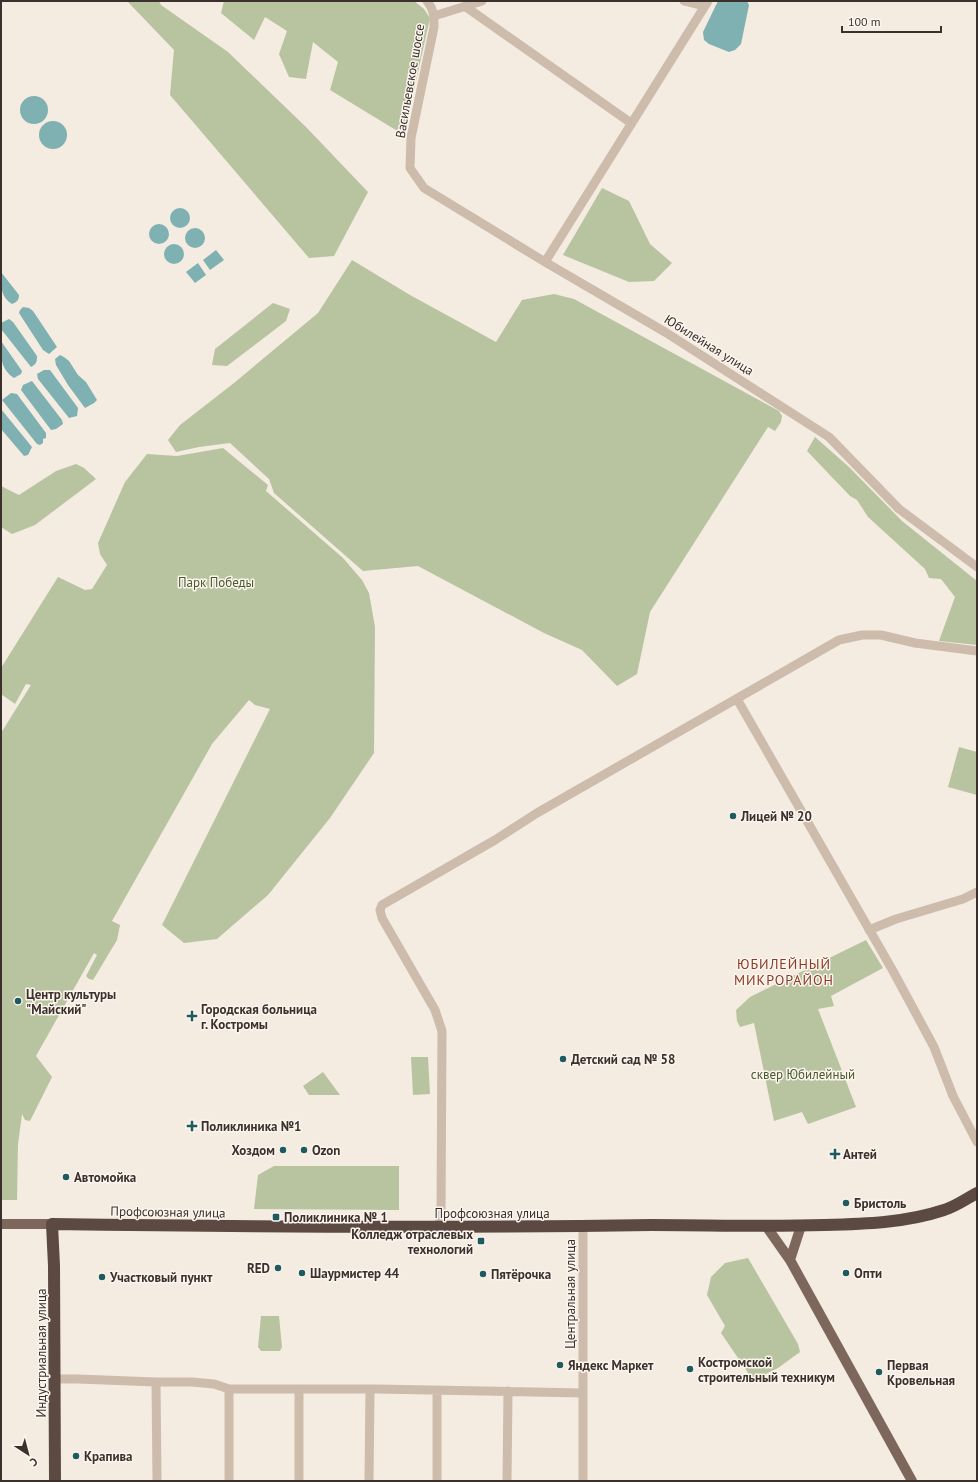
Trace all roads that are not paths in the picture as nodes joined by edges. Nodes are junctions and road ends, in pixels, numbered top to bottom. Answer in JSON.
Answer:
{"nodes":[{"id":1,"x":427,"y":1,"type":"edge"},
{"id":2,"x":482,"y":1,"type":"edge"},
{"id":3,"x":684,"y":1,"type":"edge"},
{"id":4,"x":706,"y":3,"type":"edge"},
{"id":5,"x":466,"y":7,"type":"junction"},
{"id":6,"x":434,"y":16,"type":"junction"},
{"id":7,"x":632,"y":123,"type":"junction"},
{"id":8,"x":410,"y":168,"type":"joint"},
{"id":9,"x":545,"y":262,"type":"junction"},
{"id":10,"x":977,"y":567,"type":"edge"},
{"id":11,"x":977,"y":651,"type":"edge"},
{"id":12,"x":737,"y":698,"type":"junction"},
{"id":13,"x":977,"y":892,"type":"edge"},
{"id":14,"x":869,"y":930,"type":"junction"},
{"id":15,"x":977,"y":1142,"type":"edge"},
{"id":16,"x":977,"y":1193,"type":"edge"},
{"id":17,"x":1,"y":1224,"type":"edge"},
{"id":18,"x":52,"y":1224,"type":"junction"},
{"id":19,"x":583,"y":1226,"type":"junction"},
{"id":20,"x":766,"y":1226,"type":"junction"},
{"id":21,"x":800,"y":1226,"type":"junction"},
{"id":22,"x":438,"y":1227,"type":"junction"},
{"id":23,"x":790,"y":1260,"type":"junction"},
{"id":24,"x":55,"y":1379,"type":"junction"},
{"id":25,"x":156,"y":1382,"type":"junction"},
{"id":26,"x":229,"y":1389,"type":"junction"},
{"id":27,"x":299,"y":1389,"type":"junction"},
{"id":28,"x":370,"y":1389,"type":"junction"},
{"id":29,"x":437,"y":1391,"type":"junction"},
{"id":30,"x":508,"y":1391,"type":"junction"},
{"id":31,"x":582,"y":1393,"type":"junction"},
{"id":32,"x":55,"y":1481,"type":"edge"},
{"id":33,"x":157,"y":1481,"type":"edge"},
{"id":34,"x":229,"y":1481,"type":"edge"},
{"id":35,"x":299,"y":1481,"type":"edge"},
{"id":36,"x":369,"y":1481,"type":"edge"},
{"id":37,"x":437,"y":1481,"type":"edge"},
{"id":38,"x":507,"y":1481,"type":"edge"},
{"id":39,"x":582,"y":1481,"type":"edge"},
{"id":40,"x":912,"y":1481,"type":"edge"}],
"edges":[{"from":1,"to":6,"type":"street","name":"Васильевское шоссе"},
{"from":2,"to":5,"type":"street"},
{"from":3,"to":4,"type":"street"},
{"from":4,"to":7,"type":"street"},
{"from":5,"to":6,"type":"street"},
{"from":5,"to":7,"type":"street"},
{"from":6,"to":8,"type":"street","name":"Васильевское шоссе"},
{"from":7,"to":9,"type":"street"},
{"from":8,"to":9,"type":"street","name":"Юбилейная улица"},
{"from":9,"to":10,"type":"street","name":"Юбилейная улица"},
{"from":11,"to":12,"type":"street"},
{"from":12,"to":14,"type":"street"},
{"from":12,"to":22,"type":"street"},
{"from":13,"to":14,"type":"street"},
{"from":14,"to":15,"type":"street"},
{"from":16,"to":21,"type":"highway","name":"Профсоюзная улица"},
{"from":17,"to":18,"type":"main road","name":"Профсоюзная улица"},
{"from":18,"to":22,"type":"highway","name":"Профсоюзная улица"},
{"from":18,"to":24,"type":"highway","name":"Индустриальная улица"},
{"from":19,"to":20,"type":"highway","name":"Профсоюзная улица"},
{"from":19,"to":22,"type":"highway","name":"Профсоюзная улица"},
{"from":19,"to":31,"type":"street","name":"Центральная улица"},
{"from":20,"to":21,"type":"highway","name":"Профсоюзная улица"},
{"from":20,"to":23,"type":"main road"},
{"from":21,"to":23,"type":"main road"},
{"from":23,"to":40,"type":"main road"},
{"from":24,"to":25,"type":"street"},
{"from":24,"to":32,"type":"highway","name":"Индустриальная улица"},
{"from":25,"to":26,"type":"street"},
{"from":25,"to":33,"type":"street"},
{"from":26,"to":27,"type":"street"},
{"from":26,"to":34,"type":"street"},
{"from":27,"to":28,"type":"street"},
{"from":27,"to":35,"type":"street"},
{"from":28,"to":29,"type":"street"},
{"from":28,"to":36,"type":"street"},
{"from":29,"to":30,"type":"street"},
{"from":29,"to":37,"type":"street"},
{"from":30,"to":31,"type":"street"},
{"from":30,"to":38,"type":"street"},
{"from":31,"to":39,"type":"street","name":"Центральная улица"}]}
